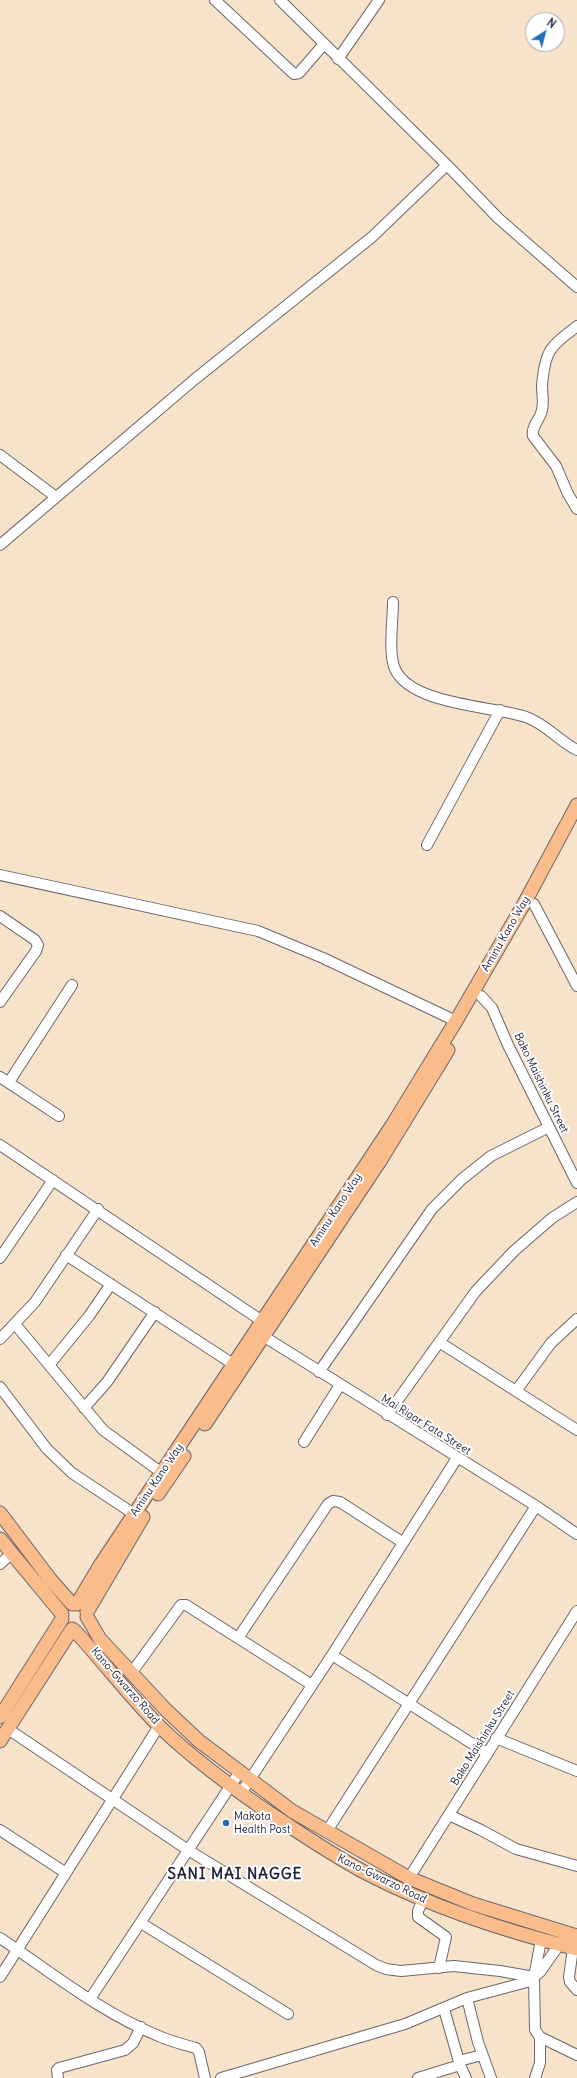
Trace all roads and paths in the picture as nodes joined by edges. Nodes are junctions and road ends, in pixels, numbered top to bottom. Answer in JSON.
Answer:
{"nodes":[{"id":1,"x":215,"y":0,"type":"edge"},
{"id":2,"x":280,"y":0,"type":"edge"},
{"id":3,"x":379,"y":0,"type":"edge"},
{"id":4,"x":324,"y":44,"type":"junction"},
{"id":5,"x":338,"y":59,"type":"junction"},
{"id":6,"x":447,"y":164,"type":"junction"},
{"id":7,"x":577,"y":287,"type":"edge"},
{"id":8,"x":577,"y":326,"type":"edge"},
{"id":9,"x":0,"y":455,"type":"edge"},
{"id":10,"x":56,"y":497,"type":"junction"},
{"id":11,"x":577,"y":509,"type":"edge"},
{"id":12,"x":0,"y":545,"type":"edge"},
{"id":13,"x":393,"y":602,"type":"dead end"},
{"id":14,"x":500,"y":710,"type":"junction"},
{"id":15,"x":577,"y":750,"type":"edge"},
{"id":16,"x":577,"y":805,"type":"edge"},
{"id":17,"x":577,"y":821,"type":"edge"},
{"id":18,"x":427,"y":845,"type":"dead end"},
{"id":19,"x":0,"y":875,"type":"edge"},
{"id":20,"x":534,"y":904,"type":"junction"},
{"id":21,"x":0,"y":916,"type":"edge"},
{"id":22,"x":72,"y":985,"type":"dead end"},
{"id":23,"x":577,"y":986,"type":"edge"},
{"id":24,"x":481,"y":996,"type":"junction"},
{"id":25,"x":0,"y":1002,"type":"edge"},
{"id":26,"x":456,"y":1022,"type":"junction"},
{"id":27,"x":448,"y":1042,"type":"junction"},
{"id":28,"x":0,"y":1077,"type":"edge"},
{"id":29,"x":9,"y":1082,"type":"junction"},
{"id":30,"x":59,"y":1116,"type":"dead end"},
{"id":31,"x":549,"y":1127,"type":"junction"},
{"id":32,"x":0,"y":1145,"type":"edge"},
{"id":33,"x":53,"y":1180,"type":"junction"},
{"id":34,"x":577,"y":1183,"type":"edge"},
{"id":35,"x":577,"y":1202,"type":"edge"},
{"id":36,"x":98,"y":1209,"type":"junction"},
{"id":37,"x":66,"y":1255,"type":"junction"},
{"id":38,"x":0,"y":1258,"type":"edge"},
{"id":39,"x":111,"y":1284,"type":"junction"},
{"id":40,"x":279,"y":1304,"type":"junction"},
{"id":41,"x":155,"y":1312,"type":"junction"},
{"id":42,"x":577,"y":1319,"type":"edge"},
{"id":43,"x":262,"y":1321,"type":"junction"},
{"id":44,"x":15,"y":1324,"type":"junction"},
{"id":45,"x":263,"y":1336,"type":"junction"},
{"id":46,"x":0,"y":1339,"type":"edge"},
{"id":47,"x":439,"y":1342,"type":"junction"},
{"id":48,"x":233,"y":1364,"type":"junction"},
{"id":49,"x":49,"y":1365,"type":"junction"},
{"id":50,"x":319,"y":1372,"type":"junction"},
{"id":51,"x":340,"y":1385,"type":"junction"},
{"id":52,"x":0,"y":1387,"type":"edge"},
{"id":53,"x":516,"y":1391,"type":"junction"},
{"id":54,"x":84,"y":1408,"type":"junction"},
{"id":55,"x":387,"y":1415,"type":"junction"},
{"id":56,"x":200,"y":1424,"type":"junction"},
{"id":57,"x":577,"y":1430,"type":"edge"},
{"id":58,"x":304,"y":1442,"type":"dead end"},
{"id":59,"x":457,"y":1458,"type":"junction"},
{"id":60,"x":162,"y":1473,"type":"junction"},
{"id":61,"x":536,"y":1506,"type":"junction"},
{"id":62,"x":0,"y":1513,"type":"edge"},
{"id":63,"x":134,"y":1514,"type":"junction"},
{"id":64,"x":577,"y":1534,"type":"edge"},
{"id":65,"x":0,"y":1540,"type":"edge"},
{"id":66,"x":402,"y":1542,"type":"junction"},
{"id":67,"x":11,"y":1554,"type":"junction"},
{"id":68,"x":0,"y":1564,"type":"edge"},
{"id":69,"x":81,"y":1609,"type":"junction"},
{"id":70,"x":577,"y":1610,"type":"edge"},
{"id":71,"x":62,"y":1616,"type":"junction"},
{"id":72,"x":73,"y":1629,"type":"junction"},
{"id":73,"x":238,"y":1638,"type":"junction"},
{"id":74,"x":332,"y":1656,"type":"junction"},
{"id":75,"x":132,"y":1672,"type":"junction"},
{"id":76,"x":312,"y":1685,"type":"junction"},
{"id":77,"x":409,"y":1705,"type":"junction"},
{"id":78,"x":0,"y":1717,"type":"edge"},
{"id":79,"x":159,"y":1726,"type":"junction"},
{"id":80,"x":8,"y":1729,"type":"junction"},
{"id":81,"x":496,"y":1738,"type":"junction"},
{"id":82,"x":0,"y":1741,"type":"edge"},
{"id":83,"x":487,"y":1753,"type":"junction"},
{"id":84,"x":577,"y":1771,"type":"edge"},
{"id":85,"x":239,"y":1773,"type":"junction"},
{"id":86,"x":250,"y":1780,"type":"junction"},
{"id":87,"x":236,"y":1789,"type":"junction"},
{"id":88,"x":112,"y":1798,"type":"junction"},
{"id":89,"x":449,"y":1815,"type":"junction"},
{"id":90,"x":0,"y":1830,"type":"edge"},
{"id":91,"x":327,"y":1831,"type":"junction"},
{"id":92,"x":188,"y":1850,"type":"junction"},
{"id":93,"x":577,"y":1866,"type":"edge"},
{"id":94,"x":66,"y":1873,"type":"junction"},
{"id":95,"x":409,"y":1878,"type":"junction"},
{"id":96,"x":423,"y":1899,"type":"junction"},
{"id":97,"x":141,"y":1923,"type":"junction"},
{"id":98,"x":0,"y":1938,"type":"edge"},
{"id":99,"x":541,"y":1940,"type":"junction"},
{"id":100,"x":576,"y":1944,"type":"edge"},
{"id":101,"x":559,"y":1945,"type":"junction"},
{"id":102,"x":18,"y":1950,"type":"junction"},
{"id":103,"x":439,"y":1968,"type":"junction"},
{"id":104,"x":0,"y":1977,"type":"edge"},
{"id":105,"x":534,"y":1978,"type":"junction"},
{"id":106,"x":577,"y":1990,"type":"edge"},
{"id":107,"x":467,"y":1998,"type":"junction"},
{"id":108,"x":90,"y":1999,"type":"junction"},
{"id":109,"x":444,"y":2009,"type":"junction"},
{"id":110,"x":288,"y":2014,"type":"dead end"},
{"id":111,"x":141,"y":2027,"type":"junction"},
{"id":112,"x":540,"y":2037,"type":"junction"},
{"id":113,"x":482,"y":2055,"type":"junction"},
{"id":114,"x":577,"y":2055,"type":"edge"},
{"id":115,"x":460,"y":2063,"type":"junction"},
{"id":116,"x":538,"y":2076,"type":"edge"},
{"id":117,"x":58,"y":2078,"type":"edge"},
{"id":118,"x":205,"y":2078,"type":"edge"},
{"id":119,"x":221,"y":2078,"type":"edge"},
{"id":120,"x":418,"y":2078,"type":"edge"},
{"id":121,"x":466,"y":2078,"type":"edge"},
{"id":122,"x":491,"y":2078,"type":"edge"}],
"edges":[{"from":1,"to":4,"type":"street"},
{"from":2,"to":4,"type":"street"},
{"from":3,"to":5,"type":"street"},
{"from":4,"to":5,"type":"street"},
{"from":5,"to":6,"type":"street"},
{"from":6,"to":7,"type":"street"},
{"from":6,"to":10,"type":"street"},
{"from":8,"to":11,"type":"street"},
{"from":9,"to":10,"type":"street"},
{"from":10,"to":12,"type":"street"},
{"from":13,"to":14,"type":"street"},
{"from":14,"to":15,"type":"street"},
{"from":14,"to":18,"type":"street"},
{"from":16,"to":26,"type":"main road","name":"Aminu Kano Way"},
{"from":17,"to":20,"type":"main road","name":"Aminu Kano Way"},
{"from":19,"to":26,"type":"street"},
{"from":20,"to":23,"type":"street"},
{"from":20,"to":24,"type":"main road","name":"Aminu Kano Way"},
{"from":21,"to":25,"type":"street"},
{"from":22,"to":29,"type":"street"},
{"from":24,"to":27,"type":"main road","name":"Aminu Kano Way"},
{"from":24,"to":31,"type":"street","name":"Bako Maishinku Street"},
{"from":26,"to":27,"type":"main road","name":"Aminu Kano Way"},
{"from":27,"to":40,"type":"main road","name":"Aminu Kano Way"},
{"from":28,"to":29,"type":"street"},
{"from":29,"to":30,"type":"street"},
{"from":31,"to":34,"type":"street","name":"Bako Maishinku Street"},
{"from":31,"to":50,"type":"street"},
{"from":32,"to":33,"type":"street"},
{"from":33,"to":36,"type":"street"},
{"from":33,"to":38,"type":"street"},
{"from":35,"to":47,"type":"street"},
{"from":36,"to":37,"type":"street"},
{"from":36,"to":43,"type":"street"},
{"from":37,"to":39,"type":"street"},
{"from":37,"to":44,"type":"street"},
{"from":39,"to":41,"type":"street"},
{"from":39,"to":49,"type":"street"},
{"from":40,"to":43,"type":"main road","name":"Aminu Kano Way"},
{"from":40,"to":45,"type":"main road","name":"Aminu Kano Way"},
{"from":41,"to":48,"type":"street"},
{"from":41,"to":54,"type":"street"},
{"from":42,"to":53,"type":"street"},
{"from":43,"to":48,"type":"main road","name":"Aminu Kano Way"},
{"from":44,"to":46,"type":"street"},
{"from":44,"to":49,"type":"street"},
{"from":45,"to":50,"type":"street","name":"Mai Rigar Fata Street"},
{"from":45,"to":56,"type":"main road","name":"Aminu Kano Way"},
{"from":47,"to":53,"type":"street"},
{"from":47,"to":55,"type":"street"},
{"from":48,"to":56,"type":"main road","name":"Aminu Kano Way"},
{"from":49,"to":54,"type":"street"},
{"from":50,"to":51,"type":"street","name":"Mai Rigar Fata Street"},
{"from":51,"to":55,"type":"street","name":"Mai Rigar Fata Street"},
{"from":51,"to":58,"type":"street"},
{"from":52,"to":63,"type":"street"},
{"from":53,"to":57,"type":"street"},
{"from":54,"to":60,"type":"street"},
{"from":55,"to":59,"type":"street","name":"Mai Rigar Fata Street"},
{"from":56,"to":60,"type":"main road","name":"Aminu Kano Way"},
{"from":56,"to":69,"type":"main road","name":"Aminu Kano Way"},
{"from":59,"to":61,"type":"street","name":"Mai Rigar Fata Street"},
{"from":59,"to":66,"type":"street"},
{"from":60,"to":63,"type":"main road","name":"Aminu Kano Way"},
{"from":61,"to":64,"type":"street","name":"Mai Rigar Fata Street"},
{"from":61,"to":77,"type":"street"},
{"from":62,"to":69,"type":"main road","name":"Kano-Gwarzo Road"},
{"from":63,"to":69,"type":"main road","name":"Aminu Kano Way"},
{"from":65,"to":67,"type":"main road"},
{"from":66,"to":73,"type":"street"},
{"from":66,"to":74,"type":"street"},
{"from":67,"to":68,"type":"street"},
{"from":67,"to":71,"type":"main road"},
{"from":69,"to":71,"type":"main road"},
{"from":69,"to":72,"type":"main road"},
{"from":69,"to":75,"type":"main road","name":"Kano-Gwarzo Road"},
{"from":70,"to":81,"type":"street","name":"Bako Maishinku Street"},
{"from":71,"to":72,"type":"main road"},
{"from":71,"to":78,"type":"main road"},
{"from":72,"to":79,"type":"main road","name":"Kano-Gwarzo Road"},
{"from":72,"to":80,"type":"main road"},
{"from":73,"to":75,"type":"street"},
{"from":73,"to":76,"type":"street"},
{"from":74,"to":76,"type":"street"},
{"from":74,"to":77,"type":"street"},
{"from":75,"to":85,"type":"main road","name":"Kano-Gwarzo Road"},
{"from":76,"to":86,"type":"street"},
{"from":77,"to":83,"type":"street"},
{"from":77,"to":91,"type":"street"},
{"from":79,"to":87,"type":"main road","name":"Kano-Gwarzo Road"},
{"from":79,"to":88,"type":"street"},
{"from":80,"to":82,"type":"main road"},
{"from":80,"to":88,"type":"street"},
{"from":81,"to":83,"type":"street","name":"Bako Maishinku Street"},
{"from":81,"to":84,"type":"street"},
{"from":83,"to":89,"type":"street","name":"Bako Maishinku Street"},
{"from":85,"to":86,"type":"main road","name":"Kano-Gwarzo Road"},
{"from":85,"to":87,"type":"street"},
{"from":86,"to":87,"type":"street"},
{"from":86,"to":91,"type":"main road","name":"Kano-Gwarzo Road"},
{"from":87,"to":92,"type":"street"},
{"from":87,"to":96,"type":"main road","name":"Kano-Gwarzo Road"},
{"from":88,"to":92,"type":"street"},
{"from":88,"to":94,"type":"street"},
{"from":89,"to":93,"type":"street"},
{"from":89,"to":95,"type":"street","name":"Bako Maishinku Street"},
{"from":90,"to":94,"type":"street"},
{"from":91,"to":95,"type":"main road","name":"Kano-Gwarzo Road"},
{"from":92,"to":97,"type":"street"},
{"from":92,"to":103,"type":"street"},
{"from":94,"to":102,"type":"street"},
{"from":95,"to":100,"type":"main road","name":"Kano-Gwarzo Road"},
{"from":96,"to":99,"type":"main road","name":"Kano-Gwarzo Road"},
{"from":96,"to":103,"type":"street"},
{"from":97,"to":108,"type":"street"},
{"from":97,"to":110,"type":"street"},
{"from":98,"to":102,"type":"street"},
{"from":99,"to":101,"type":"main road","name":"Kano-Gwarzo Road"},
{"from":99,"to":105,"type":"street"},
{"from":100,"to":101,"type":"main road","name":"Kano-Gwarzo Road"},
{"from":100,"to":106,"type":"street"},
{"from":101,"to":105,"type":"street"},
{"from":102,"to":104,"type":"street"},
{"from":102,"to":108,"type":"street"},
{"from":103,"to":105,"type":"street"},
{"from":105,"to":107,"type":"street"},
{"from":105,"to":112,"type":"street"},
{"from":107,"to":109,"type":"street"},
{"from":107,"to":113,"type":"street"},
{"from":108,"to":111,"type":"street"},
{"from":109,"to":115,"type":"street"},
{"from":109,"to":119,"type":"street"},
{"from":111,"to":117,"type":"street"},
{"from":111,"to":118,"type":"street"},
{"from":112,"to":114,"type":"street"},
{"from":112,"to":116,"type":"street"},
{"from":113,"to":115,"type":"street"},
{"from":113,"to":122,"type":"street"},
{"from":115,"to":120,"type":"street"},
{"from":115,"to":121,"type":"street"}]}
